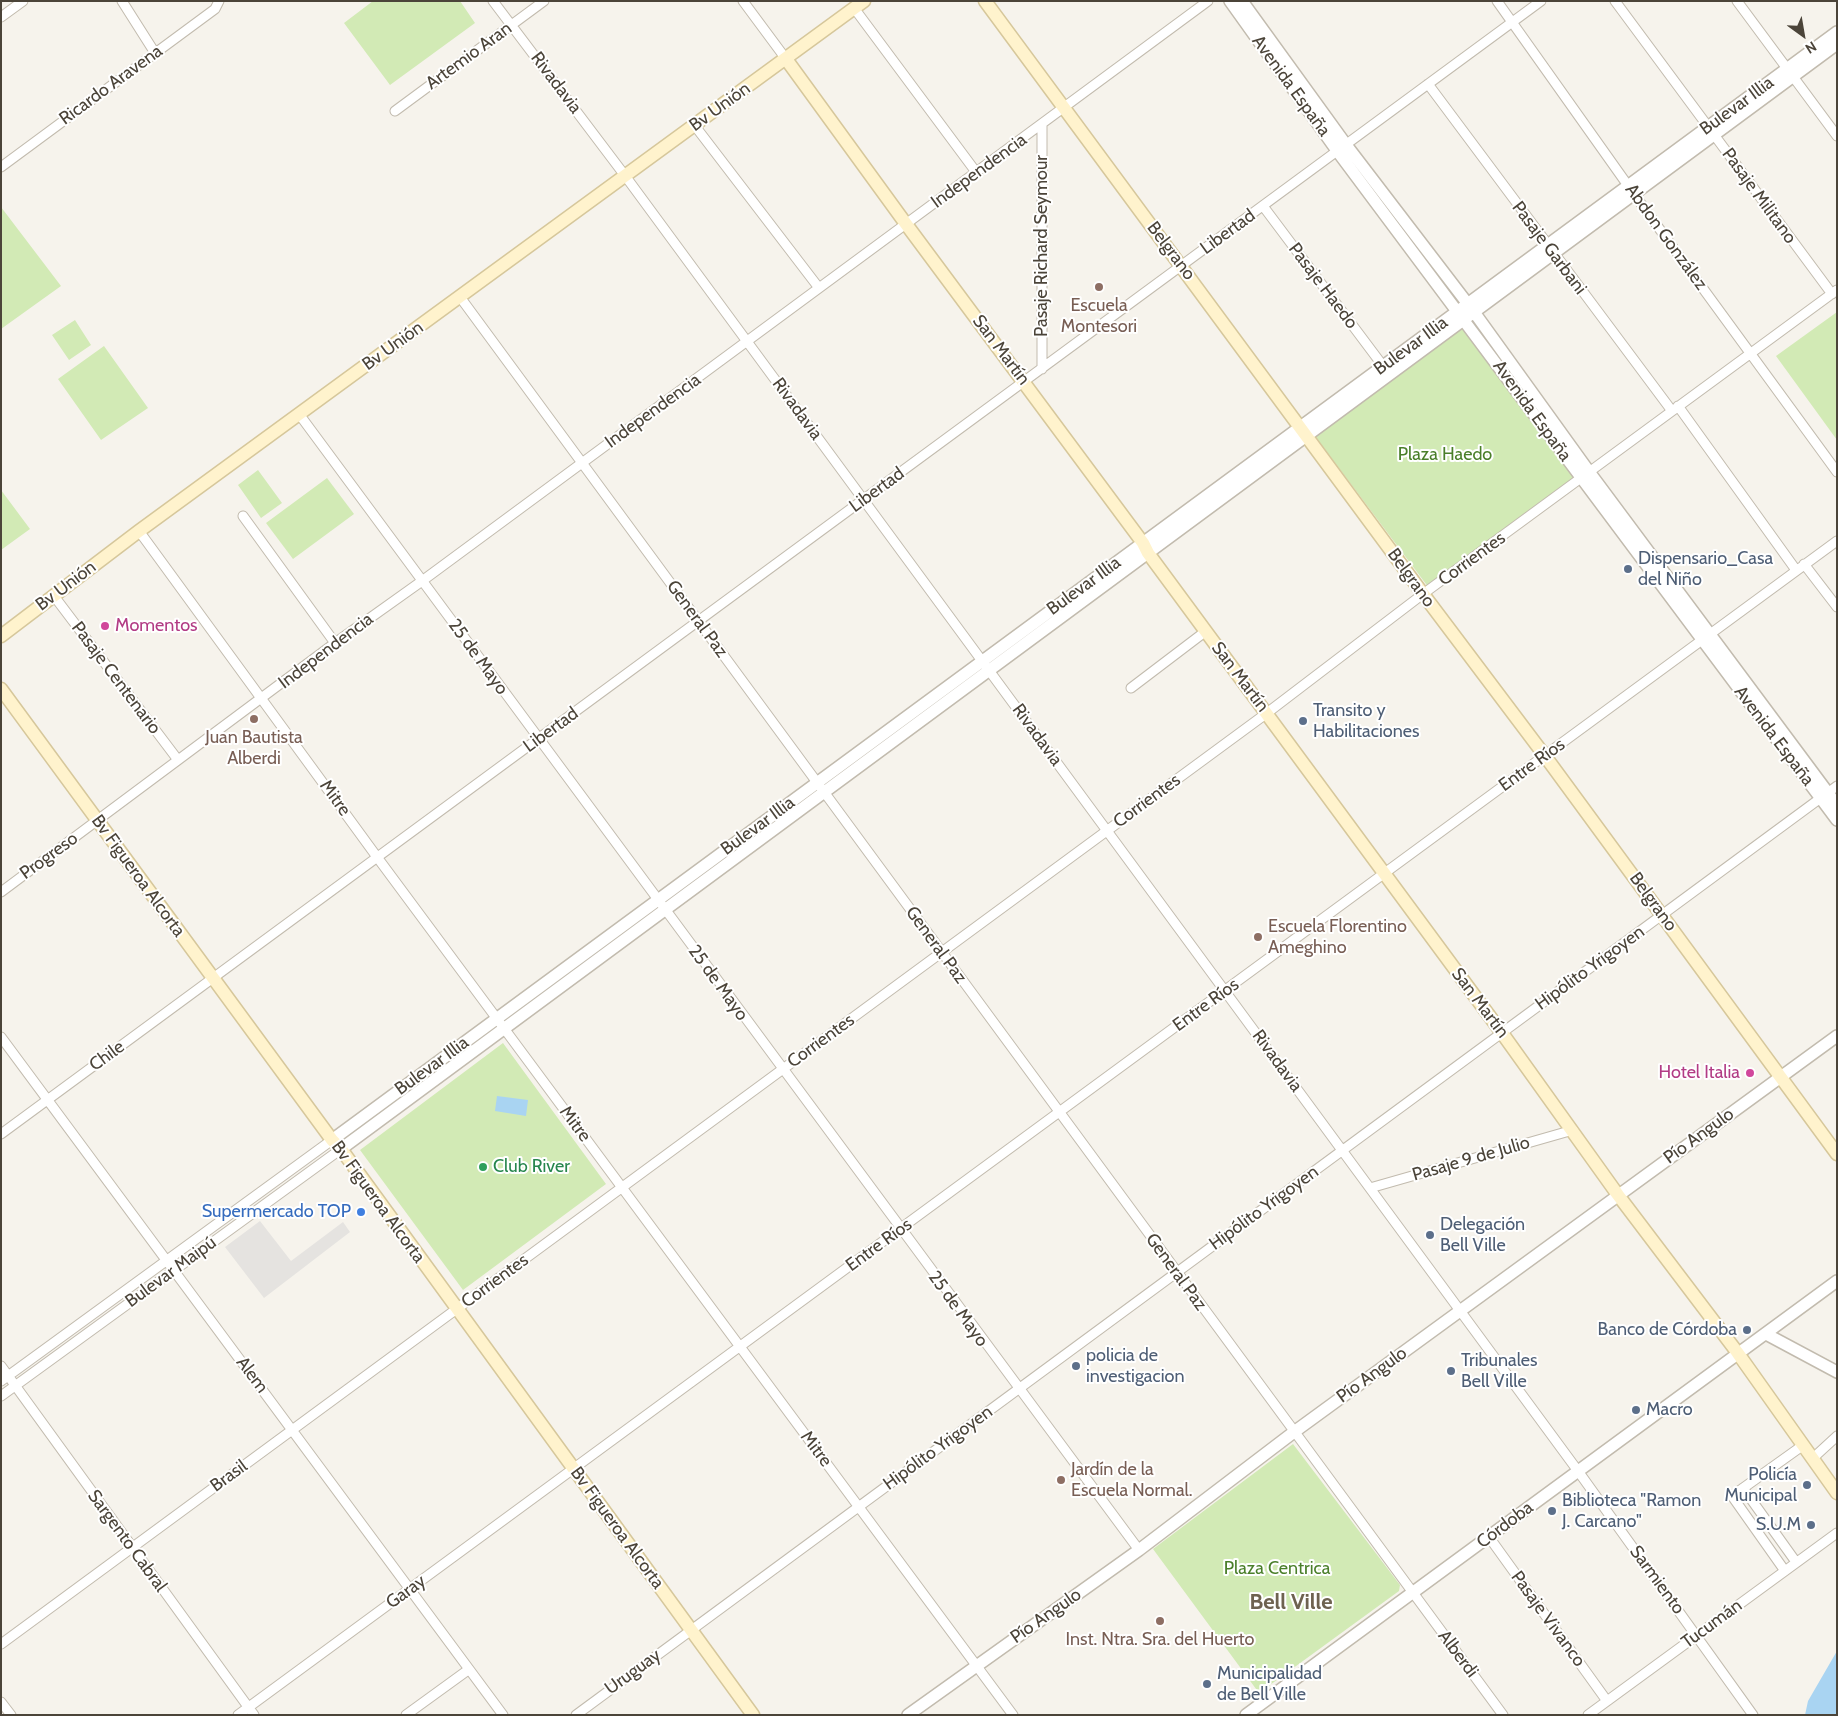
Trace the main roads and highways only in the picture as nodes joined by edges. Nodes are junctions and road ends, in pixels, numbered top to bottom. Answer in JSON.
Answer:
{"nodes":[{"id":1,"x":985,"y":1,"type":"edge"},
{"id":2,"x":859,"y":5,"type":"edge"},
{"id":3,"x":786,"y":59,"type":"junction"},
{"id":4,"x":1,"y":636,"type":"edge"},
{"id":5,"x":1,"y":690,"type":"edge"},
{"id":6,"x":1837,"y":1154,"type":"edge"},
{"id":7,"x":1837,"y":1494,"type":"edge"},
{"id":8,"x":753,"y":1715,"type":"edge"}],
"edges":[{"from":1,"to":6,"type":"main road","name":"Belgrano"},
{"from":2,"to":3,"type":"main road","name":"Bv Unión"},
{"from":3,"to":4,"type":"main road","name":"Bv Unión"},
{"from":3,"to":7,"type":"main road","name":"San Martín"},
{"from":5,"to":8,"type":"main road","name":"Bv Figueroa Alcorta"}]}
